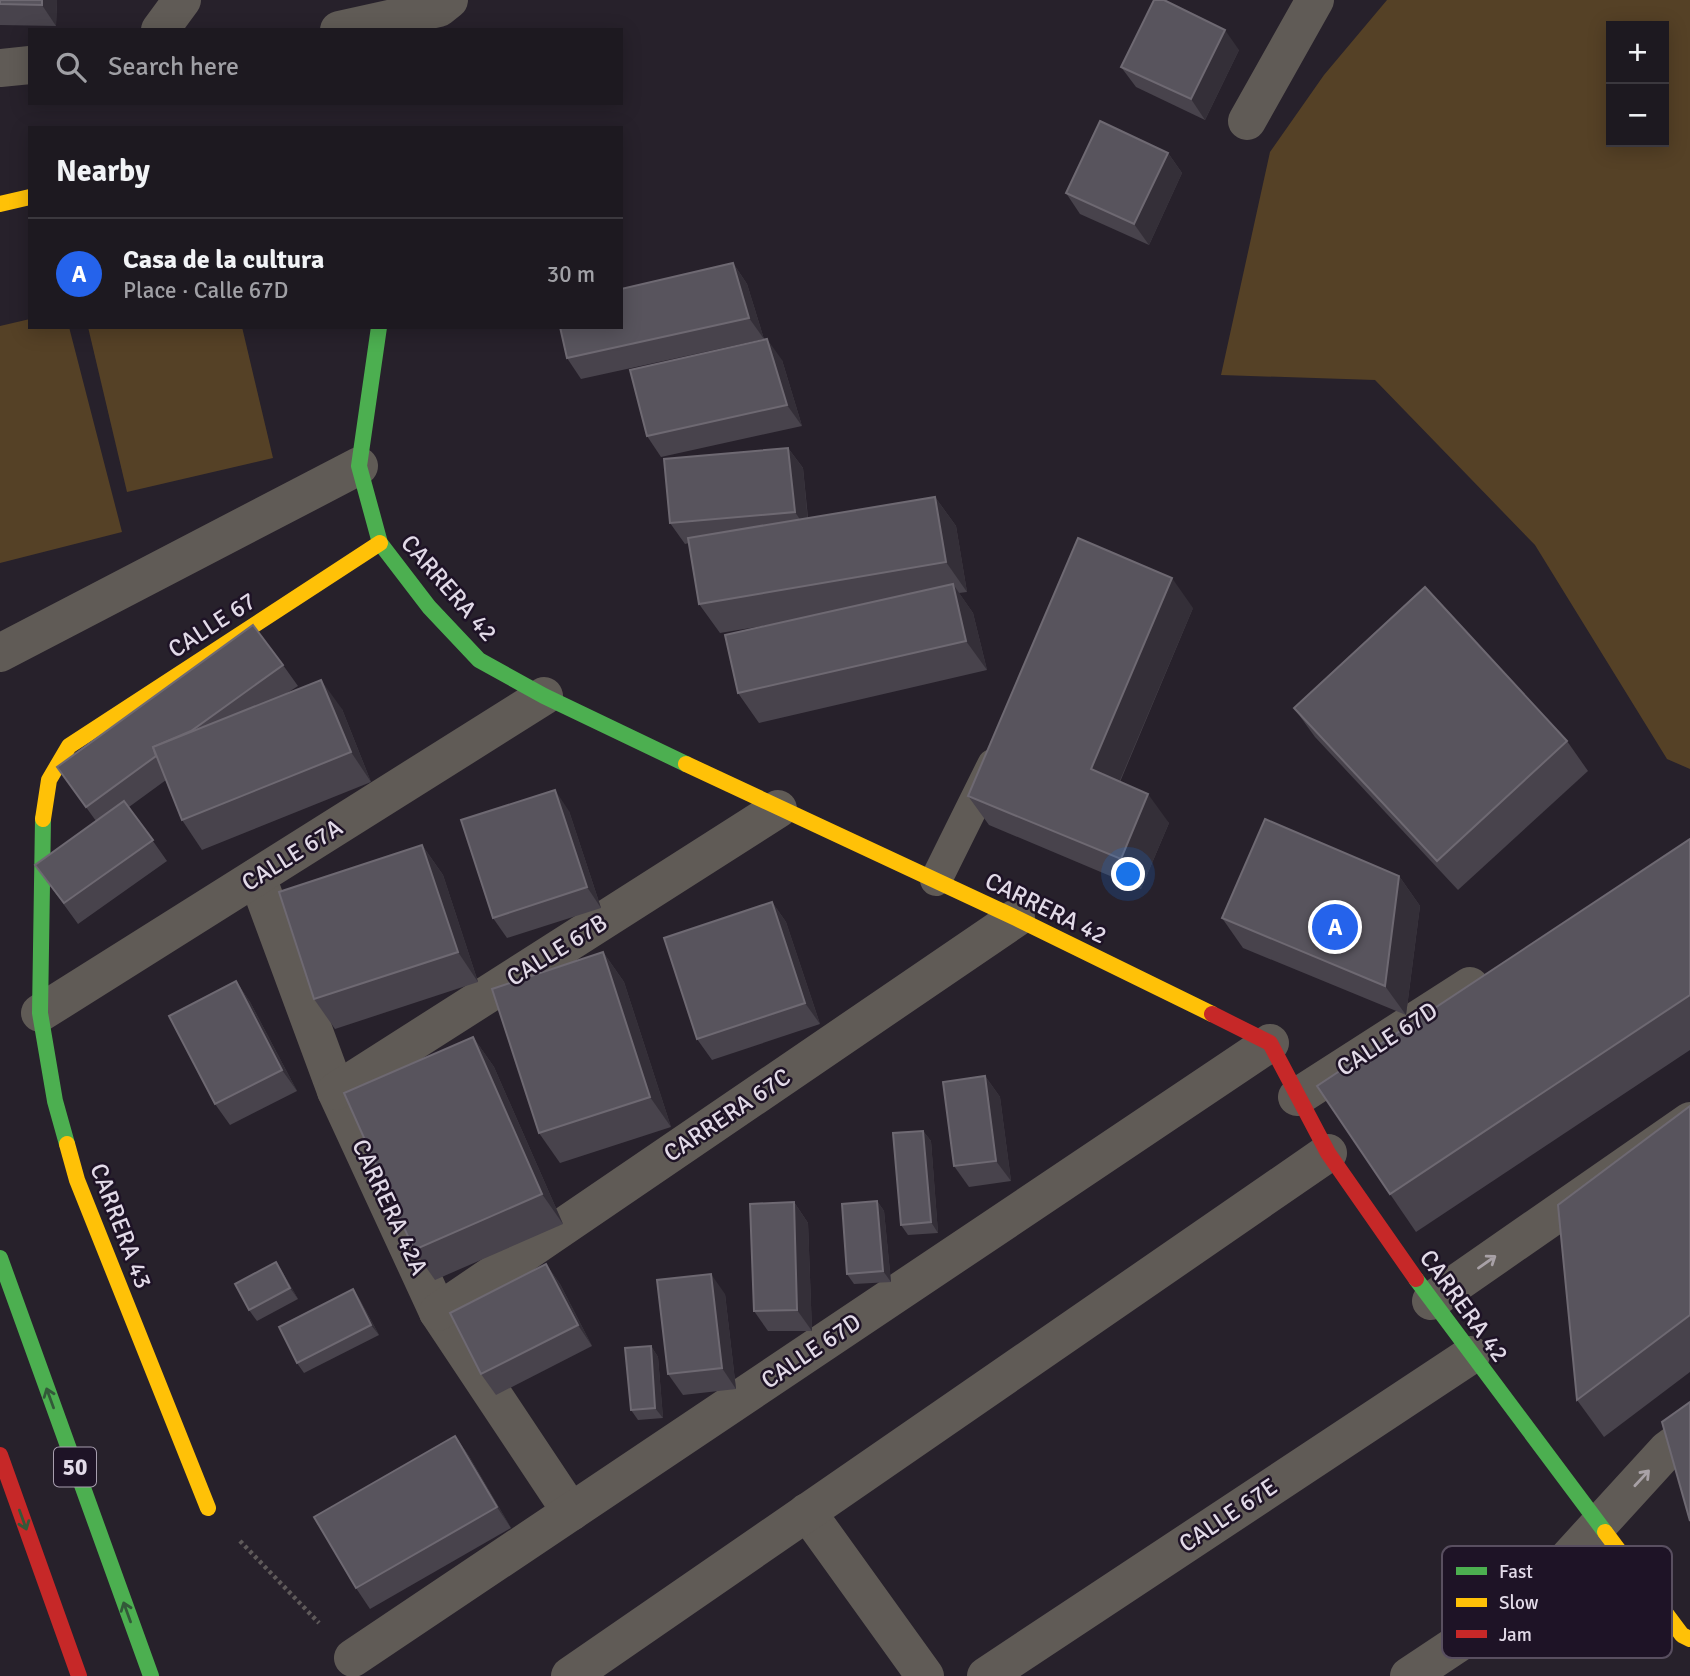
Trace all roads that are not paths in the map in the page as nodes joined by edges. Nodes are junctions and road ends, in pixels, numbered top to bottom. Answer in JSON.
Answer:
{"nodes":[{"id":1,"x":182,"y":0,"type":"edge"},
{"id":2,"x":1315,"y":0,"type":"edge"},
{"id":3,"x":444,"y":4,"type":"edge"},
{"id":4,"x":161,"y":28,"type":"edge"},
{"id":5,"x":347,"y":28,"type":"edge"},
{"id":6,"x":28,"y":65,"type":"edge"},
{"id":7,"x":0,"y":68,"type":"edge"},
{"id":8,"x":1247,"y":121,"type":"dead end"},
{"id":9,"x":28,"y":197,"type":"edge"},
{"id":10,"x":0,"y":204,"type":"edge"},
{"id":11,"x":379,"y":329,"type":"edge"},
{"id":12,"x":359,"y":466,"type":"junction"},
{"id":13,"x":380,"y":543,"type":"junction"},
{"id":14,"x":0,"y":653,"type":"edge"},
{"id":15,"x":544,"y":696,"type":"junction"},
{"id":16,"x":1003,"y":743,"type":"edge"},
{"id":17,"x":69,"y":746,"type":"joint"},
{"id":18,"x":778,"y":809,"type":"junction"},
{"id":19,"x":257,"y":877,"type":"junction"},
{"id":20,"x":936,"y":880,"type":"junction"},
{"id":21,"x":1016,"y":918,"type":"junction"},
{"id":22,"x":1505,"y":964,"type":"edge"},
{"id":23,"x":40,"y":1013,"type":"junction"},
{"id":24,"x":1270,"y":1044,"type":"junction"},
{"id":25,"x":336,"y":1091,"type":"junction"},
{"id":26,"x":1297,"y":1097,"type":"junction"},
{"id":27,"x":1690,"y":1121,"type":"edge"},
{"id":28,"x":1328,"y":1153,"type":"junction"},
{"id":29,"x":0,"y":1258,"type":"edge"},
{"id":30,"x":1431,"y":1301,"type":"junction"},
{"id":31,"x":438,"y":1311,"type":"junction"},
{"id":32,"x":1471,"y":1355,"type":"junction"},
{"id":33,"x":1690,"y":1433,"type":"edge"},
{"id":34,"x":0,"y":1455,"type":"edge"},
{"id":35,"x":208,"y":1508,"type":"road end"},
{"id":36,"x":571,"y":1512,"type":"junction"},
{"id":37,"x":807,"y":1512,"type":"junction"},
{"id":38,"x":1597,"y":1526,"type":"junction"},
{"id":39,"x":1579,"y":1546,"type":"edge"},
{"id":40,"x":1613,"y":1546,"type":"edge"},
{"id":41,"x":1672,"y":1622,"type":"edge"},
{"id":42,"x":1690,"y":1639,"type":"edge"},
{"id":43,"x":1442,"y":1654,"type":"edge"},
{"id":44,"x":353,"y":1658,"type":"road end"},
{"id":45,"x":79,"y":1676,"type":"edge"},
{"id":46,"x":150,"y":1676,"type":"edge"},
{"id":47,"x":570,"y":1676,"type":"edge"},
{"id":48,"x":925,"y":1676,"type":"edge"},
{"id":49,"x":986,"y":1676,"type":"edge"},
{"id":50,"x":1409,"y":1676,"type":"edge"}],
"edges":[{"from":1,"to":4,"type":"street"},
{"from":2,"to":8,"type":"street"},
{"from":3,"to":5,"type":"street"},
{"from":6,"to":7,"type":"street"},
{"from":9,"to":10,"type":"main road"},
{"from":11,"to":12,"type":"main road","name":"CARRERA 42"},
{"from":12,"to":13,"type":"main road","name":"CARRERA 42"},
{"from":12,"to":14,"type":"street"},
{"from":13,"to":15,"type":"main road","name":"CARRERA 42"},
{"from":13,"to":17,"type":"main road","name":"CALLE 67"},
{"from":15,"to":18,"type":"main road","name":"CARRERA 42"},
{"from":15,"to":19,"type":"street","name":"CALLE 67A"},
{"from":16,"to":20,"type":"lane"},
{"from":17,"to":23,"type":"main road","name":"CARRERA 43"},
{"from":18,"to":20,"type":"main road","name":"CARRERA 42"},
{"from":18,"to":25,"type":"street","name":"CALLE 67B"},
{"from":19,"to":23,"type":"street","name":"CALLE 67A"},
{"from":19,"to":25,"type":"street","name":"CARRERA 42A"},
{"from":20,"to":21,"type":"main road","name":"CARRERA 42"},
{"from":21,"to":24,"type":"main road","name":"CARRERA 42"},
{"from":21,"to":31,"type":"street","name":"CARRERA 67C"},
{"from":22,"to":26,"type":"street","name":"CALLE 67D"},
{"from":23,"to":35,"type":"main road","name":"CARRERA 43"},
{"from":24,"to":26,"type":"main road","name":"CARRERA 42"},
{"from":24,"to":36,"type":"street","name":"CALLE 67D"},
{"from":25,"to":31,"type":"street","name":"CARRERA 42A"},
{"from":26,"to":28,"type":"main road","name":"CARRERA 42"},
{"from":30,"to":27,"type":"street","one_way":true},
{"from":28,"to":30,"type":"main road","name":"CARRERA 42"},
{"from":28,"to":37,"type":"street"},
{"from":46,"to":29,"type":"main road","number":"50","one_way":true},
{"from":30,"to":32,"type":"main road","name":"CARRERA 42"},
{"from":31,"to":36,"type":"street","name":"CARRERA 42A"},
{"from":32,"to":38,"type":"main road","name":"CARRERA 42"},
{"from":32,"to":49,"type":"street","name":"CALLE 67E"},
{"from":38,"to":33,"type":"street","one_way":true},
{"from":34,"to":45,"type":"main road","one_way":true},
{"from":36,"to":44,"type":"street","name":"CALLE 67D"},
{"from":37,"to":47,"type":"street"},
{"from":37,"to":48,"type":"street"},
{"from":38,"to":39,"type":"street"},
{"from":38,"to":40,"type":"main road","name":"CARRERA 42"},
{"from":41,"to":42,"type":"main road","name":"CARRERA 42"},
{"from":43,"to":50,"type":"street"}]}
